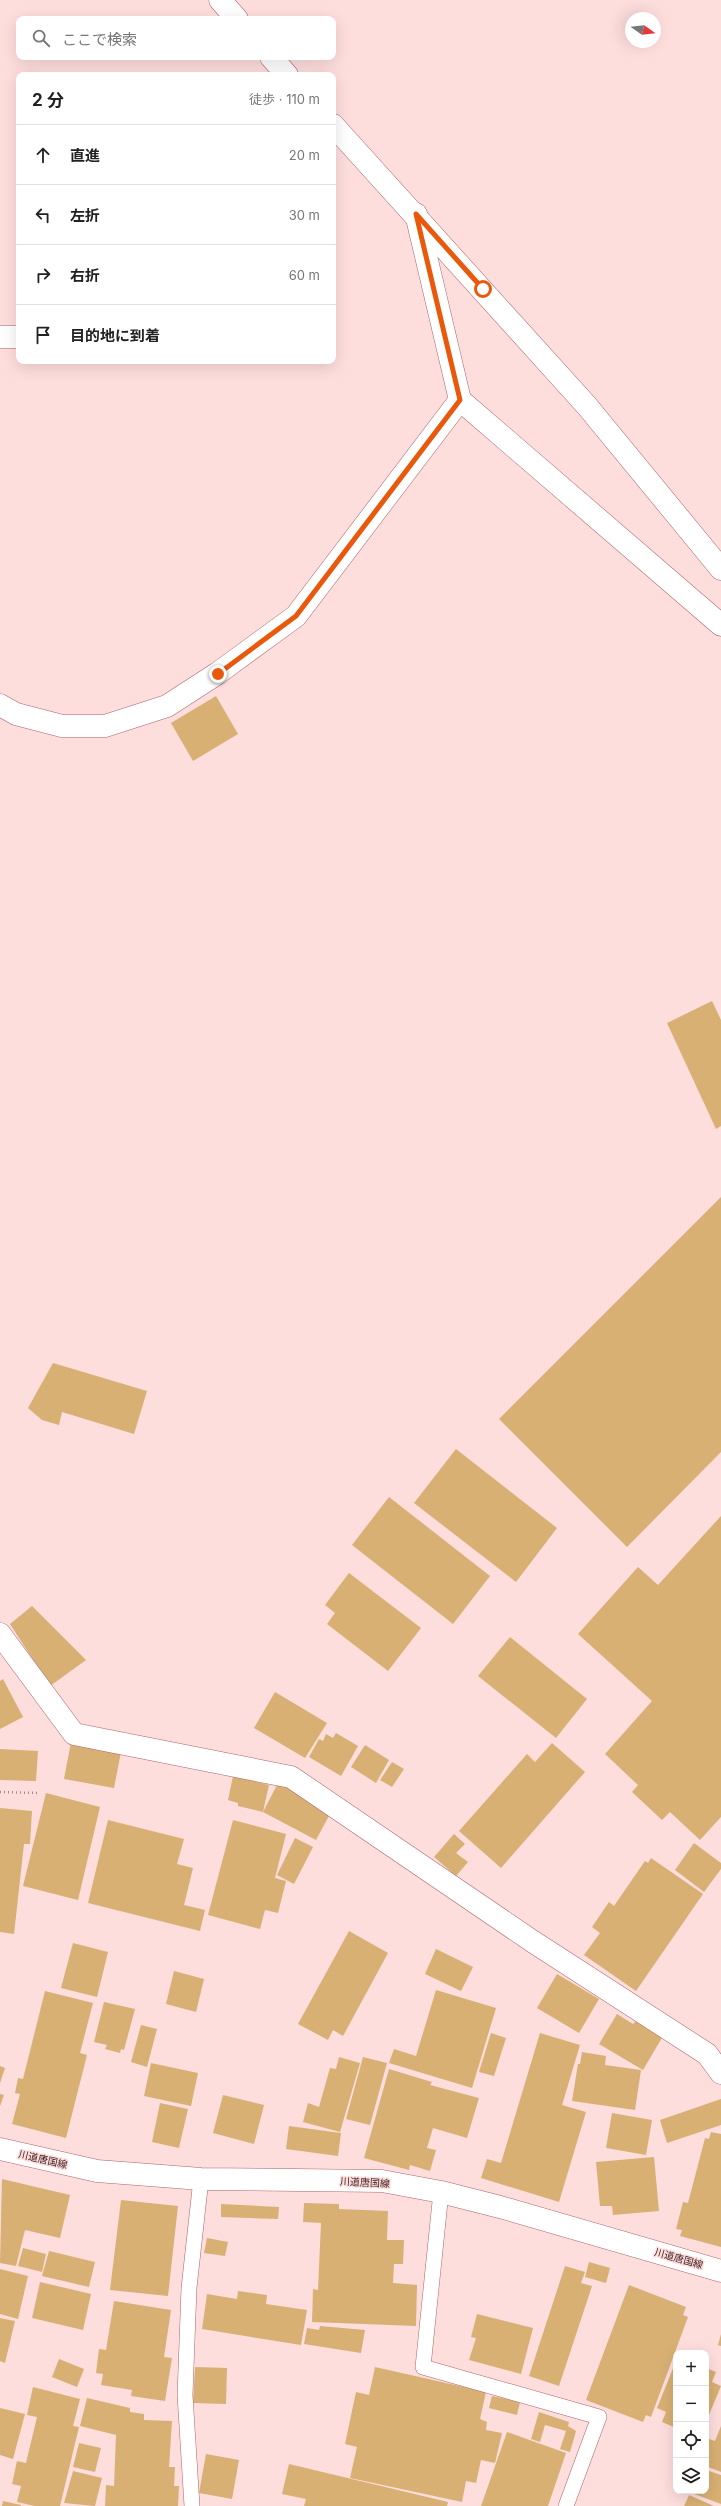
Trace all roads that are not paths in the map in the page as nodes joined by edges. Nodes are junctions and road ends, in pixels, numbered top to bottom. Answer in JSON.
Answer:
{"nodes":[{"id":1,"x":220,"y":0,"type":"edge"},
{"id":2,"x":234,"y":16,"type":"edge"},
{"id":3,"x":274,"y":60,"type":"edge"},
{"id":4,"x":284,"y":72,"type":"edge"},
{"id":5,"x":336,"y":128,"type":"edge"},
{"id":6,"x":416,"y":214,"type":"junction"},
{"id":7,"x":0,"y":337,"type":"edge"},
{"id":8,"x":16,"y":337,"type":"edge"},
{"id":9,"x":460,"y":400,"type":"junction"},
{"id":10,"x":721,"y":569,"type":"edge"},
{"id":11,"x":721,"y":625,"type":"edge"},
{"id":12,"x":0,"y":705,"type":"edge"},
{"id":13,"x":0,"y":1634,"type":"edge"},
{"id":14,"x":721,"y":2073,"type":"edge"},
{"id":15,"x":0,"y":2149,"type":"edge"},
{"id":16,"x":201,"y":2179,"type":"junction"},
{"id":17,"x":441,"y":2192,"type":"junction"},
{"id":18,"x":721,"y":2271,"type":"edge"},
{"id":19,"x":192,"y":2506,"type":"edge"},
{"id":20,"x":566,"y":2506,"type":"edge"}],
"edges":[{"from":1,"to":2,"type":"street"},
{"from":3,"to":4,"type":"street"},
{"from":5,"to":6,"type":"street"},
{"from":6,"to":9,"type":"street"},
{"from":6,"to":10,"type":"street"},
{"from":7,"to":8,"type":"street"},
{"from":9,"to":11,"type":"street"},
{"from":9,"to":12,"type":"street"},
{"from":13,"to":14,"type":"street"},
{"from":15,"to":16,"type":"street","name":"川道唐国線"},
{"from":16,"to":17,"type":"street","name":"川道唐国線"},
{"from":16,"to":19,"type":"lane"},
{"from":17,"to":18,"type":"street","name":"川道唐国線"},
{"from":17,"to":20,"type":"lane"}]}
